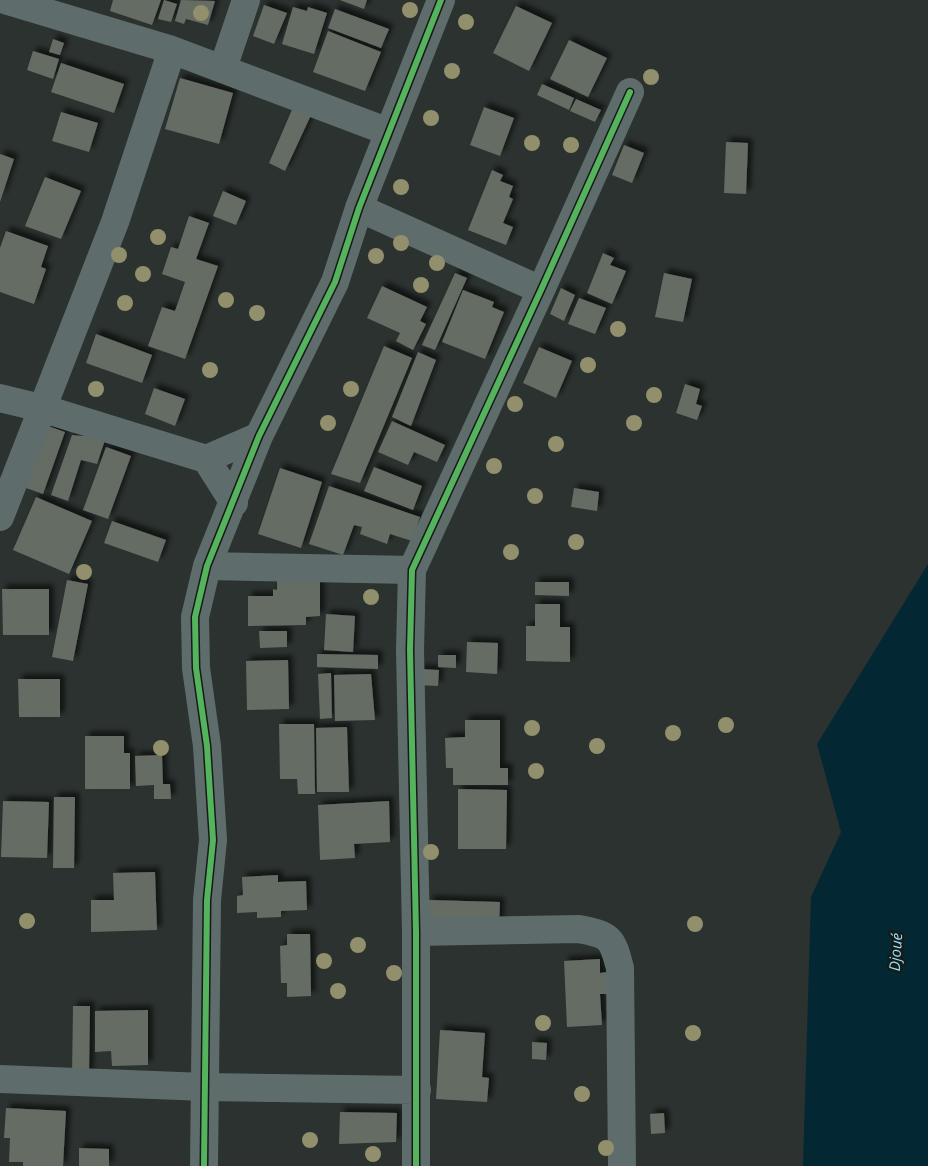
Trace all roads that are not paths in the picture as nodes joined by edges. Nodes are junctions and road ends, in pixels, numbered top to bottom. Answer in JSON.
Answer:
{"nodes":[{"id":1,"x":5,"y":0,"type":"edge"},
{"id":2,"x":246,"y":0,"type":"edge"},
{"id":3,"x":441,"y":0,"type":"edge"},
{"id":4,"x":172,"y":50,"type":"junction"},
{"id":5,"x":223,"y":68,"type":"junction"},
{"id":6,"x":630,"y":92,"type":"dead end"},
{"id":7,"x":389,"y":132,"type":"junction"},
{"id":8,"x":359,"y":208,"type":"junction"},
{"id":9,"x":541,"y":290,"type":"junction"},
{"id":10,"x":0,"y":398,"type":"edge"},
{"id":11,"x":41,"y":408,"type":"junction"},
{"id":12,"x":259,"y":436,"type":"junction"},
{"id":13,"x":206,"y":459,"type":"junction"},
{"id":14,"x":234,"y":504,"type":"junction"},
{"id":15,"x":0,"y":517,"type":"edge"},
{"id":16,"x":207,"y":566,"type":"junction"},
{"id":17,"x":412,"y":570,"type":"junction"},
{"id":18,"x":416,"y":932,"type":"junction"},
{"id":19,"x":0,"y":1078,"type":"edge"},
{"id":20,"x":205,"y":1087,"type":"junction"},
{"id":21,"x":417,"y":1090,"type":"junction"},
{"id":22,"x":204,"y":1166,"type":"edge"},
{"id":23,"x":416,"y":1166,"type":"edge"},
{"id":24,"x":622,"y":1166,"type":"edge"}],
"edges":[{"from":1,"to":4,"type":"street"},
{"from":2,"to":5,"type":"street"},
{"from":3,"to":7,"type":"street"},
{"from":4,"to":5,"type":"street"},
{"from":4,"to":11,"type":"street"},
{"from":5,"to":7,"type":"street"},
{"from":6,"to":9,"type":"street"},
{"from":7,"to":8,"type":"street"},
{"from":8,"to":9,"type":"street"},
{"from":8,"to":12,"type":"street"},
{"from":9,"to":17,"type":"street"},
{"from":10,"to":11,"type":"street"},
{"from":11,"to":13,"type":"street"},
{"from":11,"to":15,"type":"street"},
{"from":12,"to":13,"type":"street"},
{"from":12,"to":14,"type":"street"},
{"from":13,"to":14,"type":"street"},
{"from":14,"to":16,"type":"street"},
{"from":16,"to":17,"type":"street"},
{"from":16,"to":20,"type":"street"},
{"from":17,"to":18,"type":"street"},
{"from":18,"to":21,"type":"street"},
{"from":18,"to":24,"type":"street"},
{"from":19,"to":20,"type":"street"},
{"from":20,"to":21,"type":"street"},
{"from":20,"to":22,"type":"street"},
{"from":21,"to":23,"type":"street"}]}
